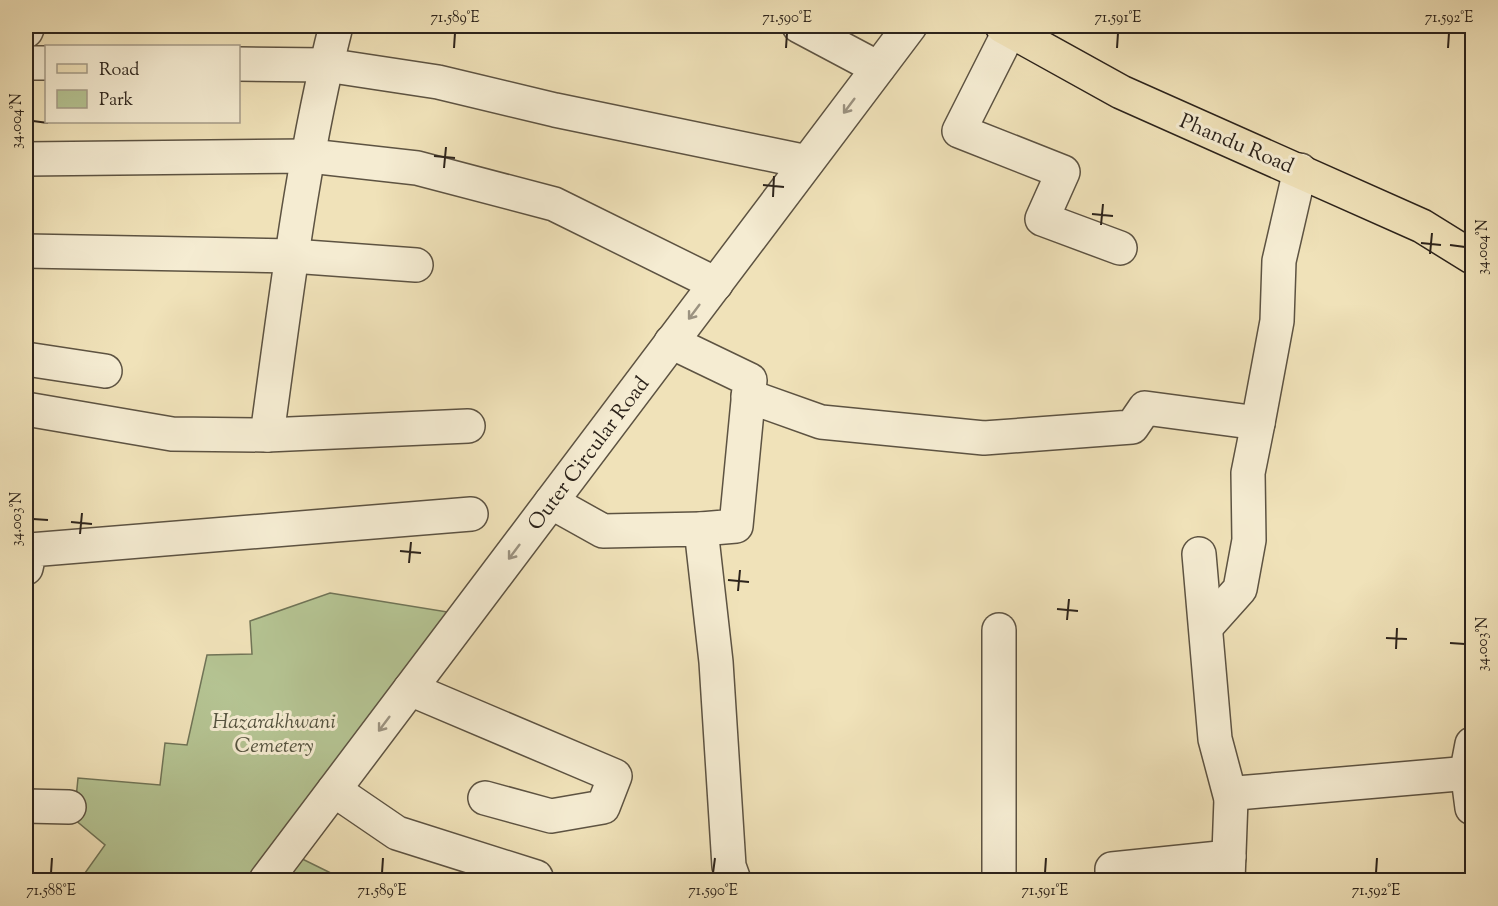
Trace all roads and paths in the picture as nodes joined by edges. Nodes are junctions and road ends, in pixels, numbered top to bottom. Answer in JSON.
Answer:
{"nodes":[{"id":1,"x":28,"y":26,"type":"edge"},
{"id":2,"x":336,"y":26,"type":"edge"},
{"id":3,"x":799,"y":26,"type":"edge"},
{"id":4,"x":910,"y":26,"type":"edge"},
{"id":5,"x":1006,"y":28,"type":"edge"},
{"id":6,"x":26,"y":31,"type":"edge"},
{"id":7,"x":26,"y":63,"type":"edge"},
{"id":8,"x":45,"y":63,"type":"edge"},
{"id":9,"x":240,"y":64,"type":"edge"},
{"id":10,"x":326,"y":65,"type":"junction"},
{"id":11,"x":878,"y":68,"type":"junction"},
{"id":12,"x":310,"y":156,"type":"junction"},
{"id":13,"x":26,"y":159,"type":"edge"},
{"id":14,"x":807,"y":162,"type":"junction"},
{"id":15,"x":1300,"y":170,"type":"junction"},
{"id":16,"x":1120,"y":248,"type":"dead end"},
{"id":17,"x":26,"y":251,"type":"edge"},
{"id":18,"x":292,"y":256,"type":"junction"},
{"id":19,"x":1473,"y":257,"type":"edge"},
{"id":20,"x":416,"y":266,"type":"dead end"},
{"id":21,"x":716,"y":284,"type":"junction"},
{"id":22,"x":671,"y":342,"type":"junction"},
{"id":23,"x":26,"y":359,"type":"edge"},
{"id":24,"x":105,"y":371,"type":"dead end"},
{"id":25,"x":748,"y":396,"type":"junction"},
{"id":26,"x":26,"y":409,"type":"edge"},
{"id":27,"x":1258,"y":423,"type":"junction"},
{"id":28,"x":468,"y":426,"type":"dead end"},
{"id":29,"x":267,"y":435,"type":"junction"},
{"id":30,"x":551,"y":502,"type":"junction"},
{"id":31,"x":471,"y":514,"type":"dead end"},
{"id":32,"x":701,"y":529,"type":"junction"},
{"id":33,"x":1199,"y":554,"type":"dead end"},
{"id":34,"x":26,"y":568,"type":"edge"},
{"id":35,"x":1206,"y":627,"type":"junction"},
{"id":36,"x":999,"y":630,"type":"dead end"},
{"id":37,"x":410,"y":689,"type":"junction"},
{"id":38,"x":1470,"y":757,"type":"edge"},
{"id":39,"x":334,"y":790,"type":"junction"},
{"id":40,"x":485,"y":798,"type":"dead end"},
{"id":41,"x":1231,"y":799,"type":"junction"},
{"id":42,"x":26,"y":806,"type":"edge"},
{"id":43,"x":69,"y":807,"type":"dead end"},
{"id":44,"x":1473,"y":808,"type":"edge"},
{"id":45,"x":1228,"y":869,"type":"edge"},
{"id":46,"x":266,"y":880,"type":"edge"},
{"id":47,"x":536,"y":880,"type":"edge"},
{"id":48,"x":734,"y":880,"type":"edge"},
{"id":49,"x":999,"y":880,"type":"edge"},
{"id":50,"x":1112,"y":880,"type":"edge"}],
"edges":[{"from":1,"to":6,"type":"street"},
{"from":2,"to":10,"type":"street"},
{"from":3,"to":11,"type":"street"},
{"from":4,"to":11,"type":"street","name":"Outer Circular Road"},
{"from":5,"to":15,"type":"main road","name":"Phandu Road"},
{"from":5,"to":16,"type":"street"},
{"from":7,"to":8,"type":"street"},
{"from":9,"to":10,"type":"street"},
{"from":10,"to":12,"type":"street"},
{"from":10,"to":14,"type":"street"},
{"from":11,"to":14,"type":"street","name":"Outer Circular Road","one_way":true},
{"from":12,"to":13,"type":"street"},
{"from":12,"to":18,"type":"street"},
{"from":12,"to":21,"type":"street"},
{"from":14,"to":21,"type":"street","name":"Outer Circular Road"},
{"from":15,"to":19,"type":"main road","name":"Phandu Road"},
{"from":15,"to":27,"type":"street"},
{"from":17,"to":18,"type":"street"},
{"from":18,"to":20,"type":"street"},
{"from":18,"to":29,"type":"street"},
{"from":21,"to":22,"type":"street","name":"Outer Circular Road","one_way":true},
{"from":22,"to":25,"type":"street"},
{"from":22,"to":30,"type":"street","name":"Outer Circular Road"},
{"from":23,"to":24,"type":"street"},
{"from":25,"to":27,"type":"street"},
{"from":25,"to":32,"type":"street"},
{"from":26,"to":29,"type":"street"},
{"from":27,"to":35,"type":"street"},
{"from":28,"to":29,"type":"street"},
{"from":30,"to":32,"type":"street"},
{"from":30,"to":37,"type":"street","name":"Outer Circular Road","one_way":true},
{"from":31,"to":34,"type":"street"},
{"from":32,"to":48,"type":"street"},
{"from":33,"to":35,"type":"street"},
{"from":35,"to":41,"type":"street"},
{"from":36,"to":49,"type":"street"},
{"from":37,"to":39,"type":"street","name":"Outer Circular Road","one_way":true},
{"from":37,"to":40,"type":"street"},
{"from":38,"to":41,"type":"street"},
{"from":38,"to":44,"type":"street"},
{"from":39,"to":46,"type":"street","name":"Outer Circular Road"},
{"from":39,"to":47,"type":"street"},
{"from":41,"to":45,"type":"street"},
{"from":42,"to":43,"type":"street"},
{"from":45,"to":50,"type":"street"}]}
